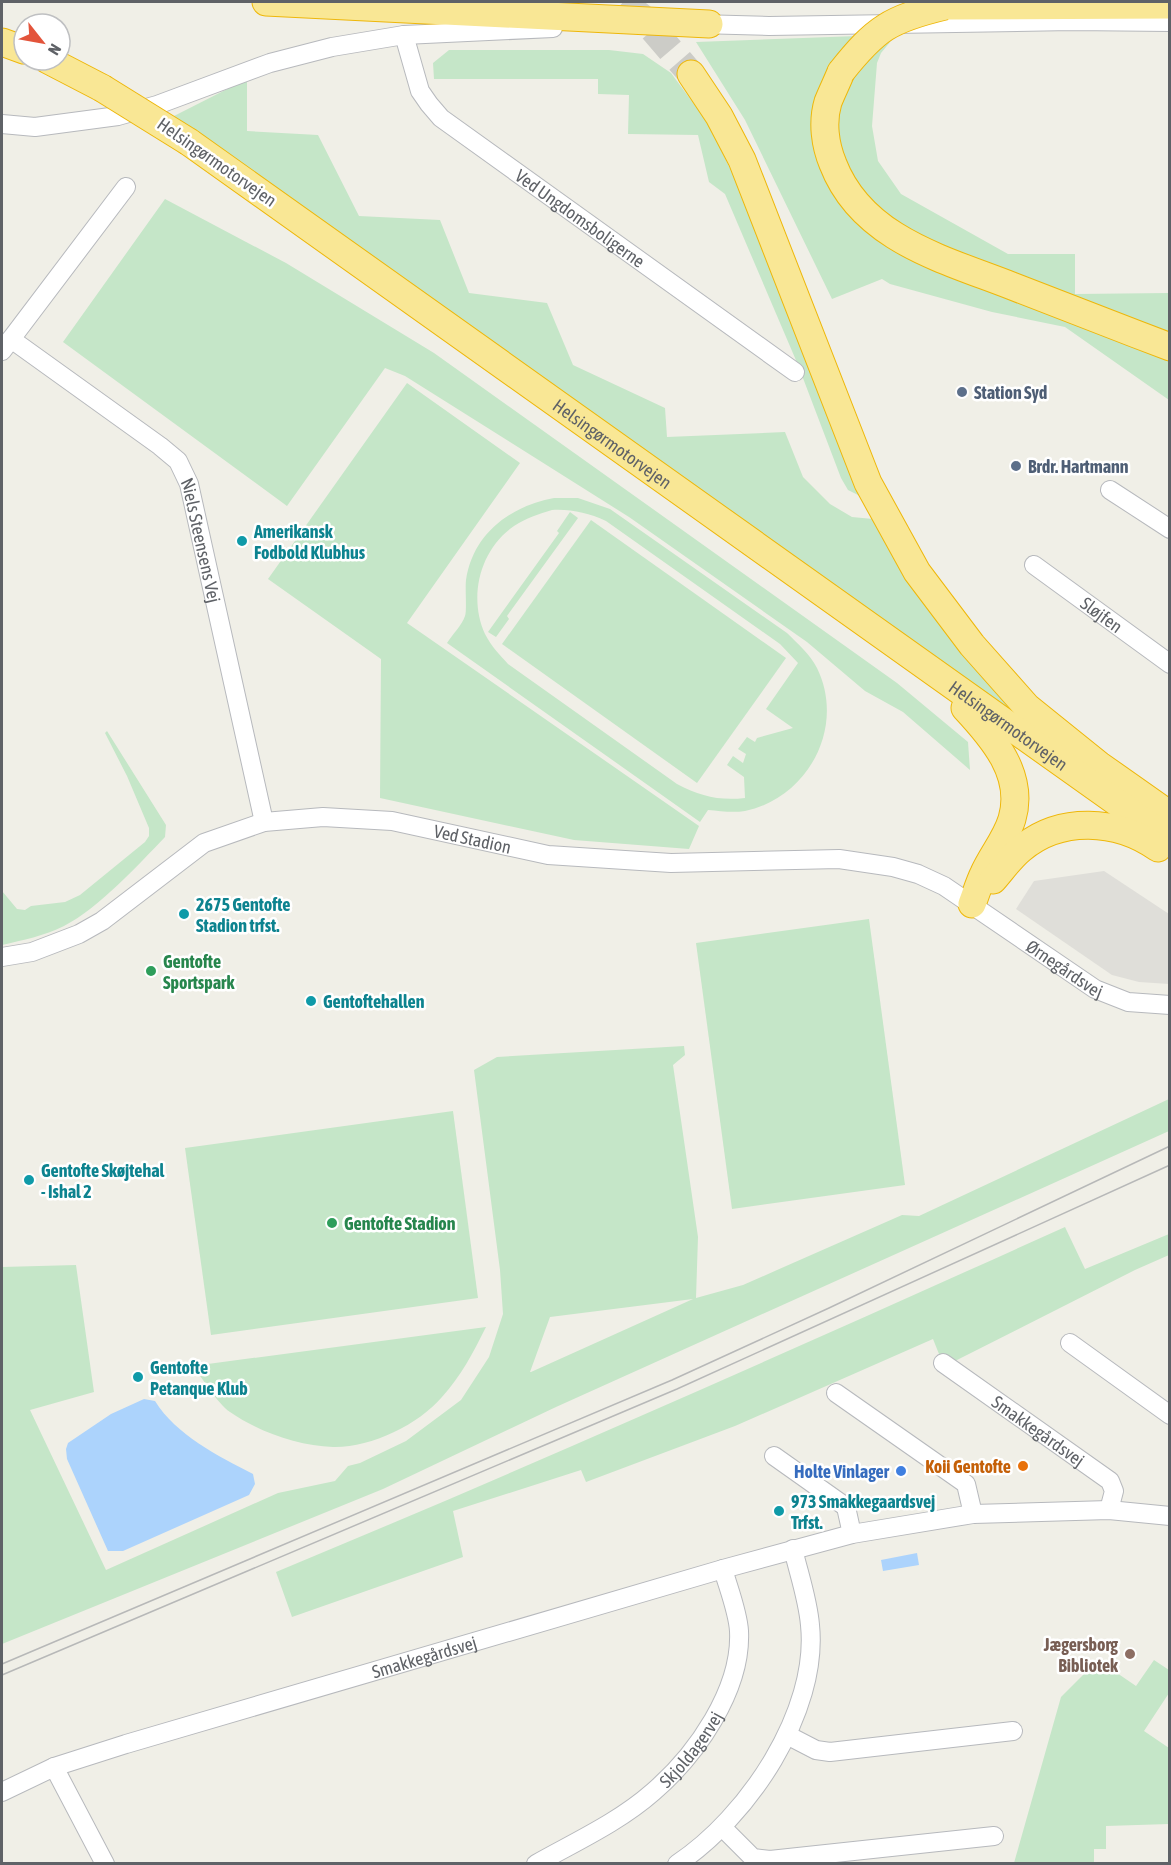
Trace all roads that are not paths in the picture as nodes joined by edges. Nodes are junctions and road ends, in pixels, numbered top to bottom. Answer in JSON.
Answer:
{"nodes":[{"id":1,"x":266,"y":2,"type":"edge"},
{"id":2,"x":1170,"y":4,"type":"edge"},
{"id":3,"x":1170,"y":22,"type":"edge"},
{"id":4,"x":709,"y":24,"type":"junction"},
{"id":5,"x":404,"y":35,"type":"junction"},
{"id":6,"x":71,"y":72,"type":"edge"},
{"id":7,"x":691,"y":74,"type":"tunnel mouth"},
{"id":8,"x":2,"y":123,"type":"edge"},
{"id":9,"x":126,"y":187,"type":"dead end"},
{"id":10,"x":6,"y":345,"type":"edge"},
{"id":11,"x":1170,"y":347,"type":"edge"},
{"id":12,"x":795,"y":372,"type":"dead end"},
{"id":13,"x":1110,"y":490,"type":"dead end"},
{"id":14,"x":1170,"y":529,"type":"edge"},
{"id":15,"x":1034,"y":565,"type":"dead end"},
{"id":16,"x":1170,"y":664,"type":"edge"},
{"id":17,"x":928,"y":668,"type":"junction"},
{"id":18,"x":1170,"y":815,"type":"edge"},
{"id":19,"x":264,"y":822,"type":"junction"},
{"id":20,"x":1170,"y":840,"type":"edge"},
{"id":21,"x":1170,"y":856,"type":"edge"},
{"id":22,"x":972,"y":904,"type":"junction"},
{"id":23,"x":2,"y":957,"type":"edge"},
{"id":24,"x":1170,"y":1005,"type":"edge"},
{"id":25,"x":1070,"y":1343,"type":"dead end"},
{"id":26,"x":943,"y":1363,"type":"dead end"},
{"id":27,"x":836,"y":1393,"type":"dead end"},
{"id":28,"x":1170,"y":1415,"type":"edge"},
{"id":29,"x":774,"y":1456,"type":"dead end"},
{"id":30,"x":1109,"y":1510,"type":"junction"},
{"id":31,"x":972,"y":1514,"type":"junction"},
{"id":32,"x":1170,"y":1516,"type":"edge"},
{"id":33,"x":852,"y":1534,"type":"junction"},
{"id":34,"x":793,"y":1549,"type":"junction"},
{"id":35,"x":723,"y":1569,"type":"junction"},
{"id":36,"x":1013,"y":1731,"type":"dead end"},
{"id":37,"x":787,"y":1735,"type":"junction"},
{"id":38,"x":54,"y":1767,"type":"junction"},
{"id":39,"x":2,"y":1792,"type":"edge"},
{"id":40,"x":722,"y":1827,"type":"junction"},
{"id":41,"x":994,"y":1836,"type":"dead end"},
{"id":42,"x":754,"y":1861,"type":"edge"},
{"id":43,"x":105,"y":1863,"type":"edge"},
{"id":44,"x":536,"y":1863,"type":"edge"},
{"id":45,"x":676,"y":1863,"type":"edge"}],
"edges":[{"from":1,"to":4,"type":"highway"},
{"from":2,"to":11,"type":"highway","bridge":true},
{"from":3,"to":4,"type":"street"},
{"from":4,"to":5,"type":"street"},
{"from":5,"to":8,"type":"street"},
{"from":5,"to":12,"type":"street","name":"Ved Ungdomsboligerne"},
{"from":6,"to":17,"type":"highway","name":"Helsingørmotorvejen","bridge":true},
{"from":7,"to":18,"type":"highway","name":"Helsingørmotorvejen"},
{"from":9,"to":10,"type":"street","name":"Niels Steensens Vej"},
{"from":10,"to":19,"type":"street","name":"Niels Steensens Vej"},
{"from":13,"to":14,"type":"street"},
{"from":15,"to":16,"type":"street","name":"Sløjfen"},
{"from":17,"to":20,"type":"highway","name":"Helsingørmotorvejen"},
{"from":17,"to":22,"type":"highway"},
{"from":19,"to":22,"type":"street","name":"Ved Stadion"},
{"from":19,"to":23,"type":"street","name":"Ved Stadion"},
{"from":21,"to":22,"type":"highway"},
{"from":22,"to":24,"type":"street","name":"Ørnegårdsvej"},
{"from":25,"to":28,"type":"street"},
{"from":26,"to":30,"type":"street","name":"Smakkegårdsvej"},
{"from":27,"to":31,"type":"street"},
{"from":29,"to":33,"type":"street"},
{"from":30,"to":31,"type":"street","name":"Smakkegårdsvej"},
{"from":30,"to":32,"type":"street","name":"Smakkegårdsvej"},
{"from":31,"to":33,"type":"street","name":"Smakkegårdsvej"},
{"from":33,"to":34,"type":"street","name":"Smakkegårdsvej"},
{"from":34,"to":35,"type":"street","name":"Smakkegårdsvej"},
{"from":34,"to":37,"type":"street"},
{"from":35,"to":38,"type":"street","name":"Smakkegårdsvej"},
{"from":35,"to":44,"type":"street","name":"Skjoldagervej"},
{"from":36,"to":37,"type":"street"},
{"from":37,"to":40,"type":"street"},
{"from":38,"to":39,"type":"street","name":"Smakkegårdsvej"},
{"from":38,"to":43,"type":"street"},
{"from":40,"to":42,"type":"street"},
{"from":40,"to":45,"type":"street"},
{"from":41,"to":42,"type":"street"}]}
